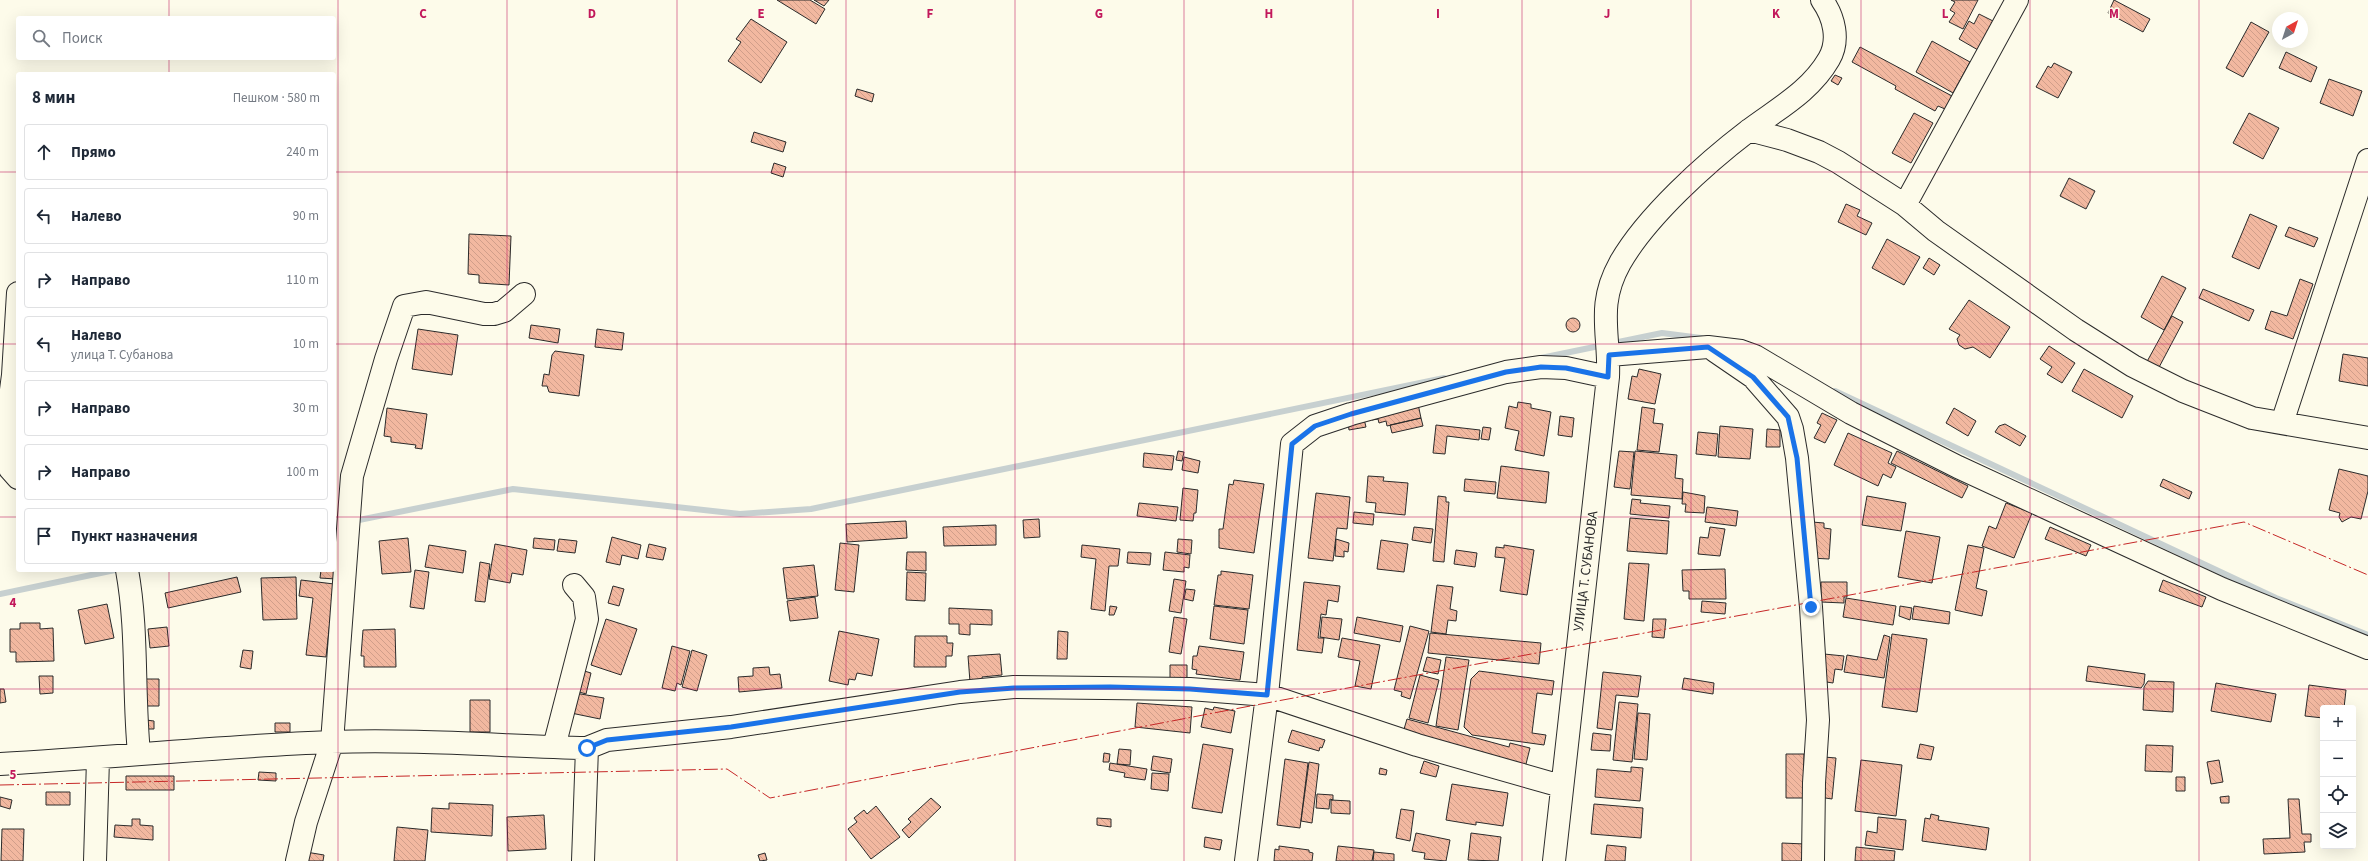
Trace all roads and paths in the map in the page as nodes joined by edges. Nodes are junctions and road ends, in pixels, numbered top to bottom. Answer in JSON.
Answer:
{"nodes":[{"id":1,"x":1822,"y":0,"type":"edge"},
{"id":2,"x":2017,"y":0,"type":"edge"},
{"id":3,"x":1749,"y":130,"type":"junction"},
{"id":4,"x":2368,"y":160,"type":"edge"},
{"id":5,"x":1905,"y":205,"type":"junction"},
{"id":6,"x":524,"y":294,"type":"dead end"},
{"id":7,"x":16,"y":325,"type":"edge"},
{"id":8,"x":1708,"y":347,"type":"junction"},
{"id":9,"x":1608,"y":352,"type":"junction"},
{"id":10,"x":1608,"y":377,"type":"junction"},
{"id":11,"x":2282,"y":423,"type":"junction"},
{"id":12,"x":2368,"y":438,"type":"edge"},
{"id":13,"x":16,"y":476,"type":"edge"},
{"id":14,"x":127,"y":572,"type":"edge"},
{"id":15,"x":574,"y":585,"type":"dead end"},
{"id":16,"x":2368,"y":648,"type":"edge"},
{"id":17,"x":1267,"y":695,"type":"junction"},
{"id":18,"x":332,"y":742,"type":"junction"},
{"id":19,"x":554,"y":747,"type":"junction"},
{"id":20,"x":587,"y":748,"type":"junction"},
{"id":21,"x":139,"y":753,"type":"junction"},
{"id":22,"x":98,"y":759,"type":"junction"},
{"id":23,"x":0,"y":764,"type":"edge"},
{"id":24,"x":1561,"y":786,"type":"junction"},
{"id":25,"x":95,"y":861,"type":"edge"},
{"id":26,"x":297,"y":861,"type":"edge"},
{"id":27,"x":583,"y":861,"type":"edge"},
{"id":28,"x":1246,"y":861,"type":"edge"},
{"id":29,"x":1554,"y":861,"type":"edge"},
{"id":30,"x":1813,"y":861,"type":"edge"}],
"edges":[{"from":1,"to":3,"type":"street","name":"УЛИЦА Т. СУБАНОВА"},
{"from":2,"to":5,"type":"street"},
{"from":3,"to":5,"type":"street"},
{"from":3,"to":9,"type":"street","name":"УЛИЦА Т. СУБАНОВА"},
{"from":4,"to":11,"type":"street"},
{"from":5,"to":11,"type":"street"},
{"from":6,"to":18,"type":"street"},
{"from":7,"to":13,"type":"street"},
{"from":8,"to":9,"type":"street"},
{"from":8,"to":16,"type":"street"},
{"from":8,"to":30,"type":"street"},
{"from":9,"to":10,"type":"street","name":"УЛИЦА Т. СУБАНОВА"},
{"from":10,"to":17,"type":"street"},
{"from":10,"to":24,"type":"street","name":"УЛИЦА Т. СУБАНОВА"},
{"from":11,"to":12,"type":"street"},
{"from":14,"to":21,"type":"street"},
{"from":15,"to":19,"type":"street"},
{"from":17,"to":20,"type":"street"},
{"from":17,"to":24,"type":"street"},
{"from":17,"to":28,"type":"street"},
{"from":18,"to":19,"type":"street"},
{"from":18,"to":21,"type":"street"},
{"from":18,"to":26,"type":"street"},
{"from":19,"to":20,"type":"street"},
{"from":20,"to":27,"type":"street"},
{"from":21,"to":22,"type":"street"},
{"from":22,"to":23,"type":"street"},
{"from":22,"to":25,"type":"street"},
{"from":24,"to":29,"type":"street","name":"УЛИЦА Т. СУБАНОВА"}]}
